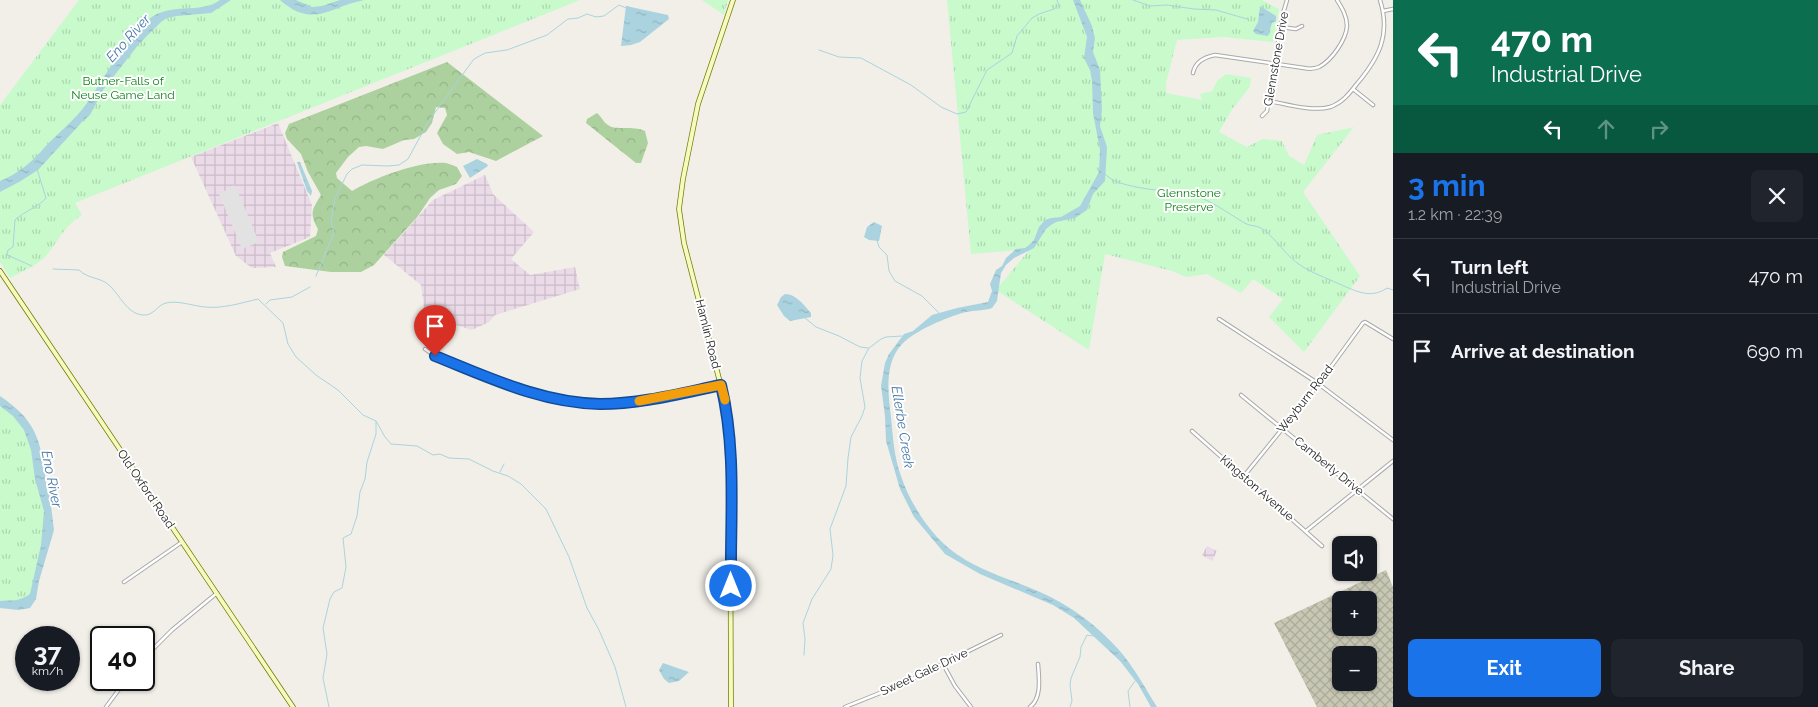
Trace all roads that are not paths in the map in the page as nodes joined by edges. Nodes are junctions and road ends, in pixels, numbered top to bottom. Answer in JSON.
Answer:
{"nodes":[{"id":1,"x":733,"y":0,"type":"edge"},
{"id":2,"x":1287,"y":0,"type":"edge"},
{"id":3,"x":1337,"y":0,"type":"edge"},
{"id":4,"x":1380,"y":0,"type":"edge"},
{"id":5,"x":1393,"y":9,"type":"edge"},
{"id":6,"x":1383,"y":11,"type":"junction"},
{"id":7,"x":1302,"y":26,"type":"dead end"},
{"id":8,"x":1280,"y":27,"type":"junction"},
{"id":9,"x":1274,"y":64,"type":"junction"},
{"id":10,"x":1193,"y":73,"type":"dead end"},
{"id":11,"x":1353,"y":89,"type":"junction"},
{"id":12,"x":1269,"y":101,"type":"junction"},
{"id":13,"x":1373,"y":105,"type":"dead end"},
{"id":14,"x":1262,"y":116,"type":"dead end"},
{"id":15,"x":0,"y":271,"type":"edge"},
{"id":16,"x":1219,"y":319,"type":"dead end"},
{"id":17,"x":1393,"y":339,"type":"edge"},
{"id":18,"x":425,"y":349,"type":"dead end"},
{"id":19,"x":1319,"y":384,"type":"junction"},
{"id":20,"x":721,"y":385,"type":"junction"},
{"id":21,"x":1241,"y":395,"type":"dead end"},
{"id":22,"x":1283,"y":429,"type":"junction"},
{"id":23,"x":1192,"y":431,"type":"dead end"},
{"id":24,"x":1393,"y":440,"type":"edge"},
{"id":25,"x":1393,"y":461,"type":"edge"},
{"id":26,"x":1244,"y":476,"type":"junction"},
{"id":27,"x":1357,"y":489,"type":"junction"},
{"id":28,"x":1393,"y":519,"type":"edge"},
{"id":29,"x":1306,"y":531,"type":"junction"},
{"id":30,"x":182,"y":542,"type":"junction"},
{"id":31,"x":1322,"y":546,"type":"dead end"},
{"id":32,"x":124,"y":582,"type":"dead end"},
{"id":33,"x":217,"y":593,"type":"junction"},
{"id":34,"x":1001,"y":635,"type":"dead end"},
{"id":35,"x":155,"y":647,"type":"edge"},
{"id":36,"x":943,"y":664,"type":"junction"},
{"id":37,"x":1038,"y":664,"type":"dead end"},
{"id":38,"x":118,"y":691,"type":"edge"},
{"id":39,"x":106,"y":707,"type":"edge"},
{"id":40,"x":293,"y":707,"type":"edge"},
{"id":41,"x":731,"y":707,"type":"edge"},
{"id":42,"x":845,"y":707,"type":"edge"},
{"id":43,"x":970,"y":707,"type":"edge"},
{"id":44,"x":1030,"y":707,"type":"edge"}],
"edges":[{"from":1,"to":20,"type":"street","name":"Hamlin Road"},
{"from":2,"to":8,"type":"street","name":"Glennstone Drive"},
{"from":3,"to":9,"type":"street"},
{"from":4,"to":6,"type":"street"},
{"from":5,"to":6,"type":"street"},
{"from":6,"to":11,"type":"street"},
{"from":7,"to":8,"type":"street"},
{"from":8,"to":9,"type":"street","name":"Glennstone Drive"},
{"from":9,"to":10,"type":"street"},
{"from":9,"to":12,"type":"street","name":"Glennstone Drive"},
{"from":11,"to":12,"type":"street"},
{"from":11,"to":13,"type":"street"},
{"from":12,"to":14,"type":"street","name":"Glennstone Drive"},
{"from":15,"to":30,"type":"street","name":"Old Oxford Road"},
{"from":16,"to":19,"type":"street"},
{"from":17,"to":19,"type":"street","name":"Weyburn Road"},
{"from":18,"to":20,"type":"street"},
{"from":19,"to":22,"type":"street","name":"Weyburn Road"},
{"from":19,"to":24,"type":"street"},
{"from":20,"to":41,"type":"street","name":"Hamlin Road"},
{"from":21,"to":22,"type":"street","name":"Camberly Drive"},
{"from":22,"to":26,"type":"street","name":"Weyburn Road"},
{"from":22,"to":27,"type":"street","name":"Camberly Drive"},
{"from":23,"to":26,"type":"street","name":"Kingston Avenue"},
{"from":25,"to":27,"type":"street"},
{"from":26,"to":29,"type":"street","name":"Kingston Avenue"},
{"from":27,"to":28,"type":"street","name":"Camberly Drive"},
{"from":27,"to":29,"type":"street"},
{"from":29,"to":31,"type":"street","name":"Kingston Avenue"},
{"from":30,"to":32,"type":"street"},
{"from":30,"to":33,"type":"street","name":"Old Oxford Road"},
{"from":33,"to":35,"type":"street"},
{"from":33,"to":40,"type":"street","name":"Old Oxford Road"},
{"from":34,"to":36,"type":"street","name":"Sweet Gale Drive"},
{"from":36,"to":42,"type":"street","name":"Sweet Gale Drive"},
{"from":36,"to":43,"type":"street"},
{"from":37,"to":44,"type":"street"},
{"from":38,"to":39,"type":"street"}]}
